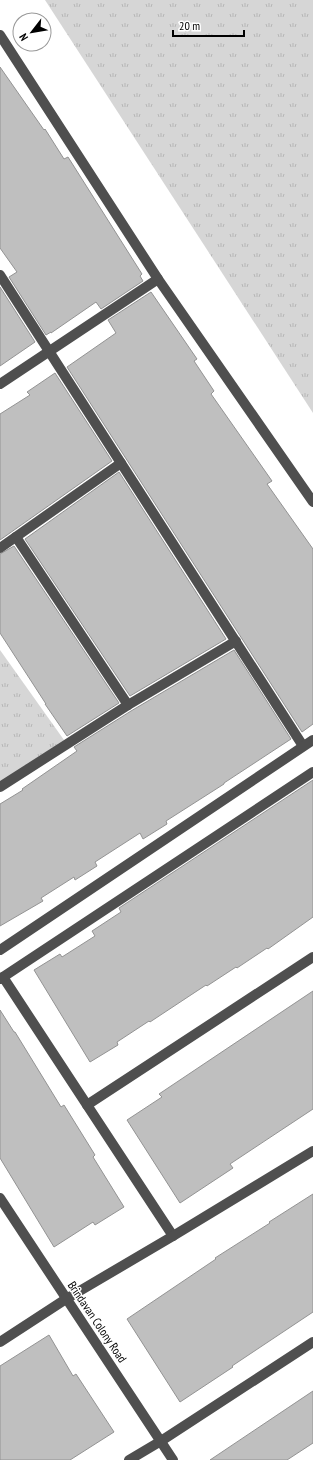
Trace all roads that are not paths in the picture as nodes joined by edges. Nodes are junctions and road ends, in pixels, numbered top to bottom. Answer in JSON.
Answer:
{"nodes":[{"id":1,"x":0,"y":35,"type":"edge"},
{"id":2,"x":0,"y":276,"type":"edge"},
{"id":3,"x":158,"y":279,"type":"junction"},
{"id":4,"x":49,"y":352,"type":"junction"},
{"id":5,"x":0,"y":384,"type":"edge"},
{"id":6,"x":121,"y":463,"type":"junction"},
{"id":7,"x":313,"y":502,"type":"edge"},
{"id":8,"x":16,"y":537,"type":"junction"},
{"id":9,"x":0,"y":548,"type":"edge"},
{"id":10,"x":236,"y":641,"type":"junction"},
{"id":11,"x":128,"y":705,"type":"junction"},
{"id":12,"x":313,"y":740,"type":"edge"},
{"id":13,"x":303,"y":746,"type":"junction"},
{"id":14,"x":313,"y":772,"type":"edge"},
{"id":15,"x":0,"y":787,"type":"edge"},
{"id":16,"x":0,"y":950,"type":"edge"},
{"id":17,"x":313,"y":957,"type":"edge"},
{"id":18,"x":2,"y":978,"type":"edge"},
{"id":19,"x":87,"y":1105,"type":"junction"},
{"id":20,"x":313,"y":1151,"type":"edge"},
{"id":21,"x":0,"y":1198,"type":"edge"},
{"id":22,"x":173,"y":1236,"type":"junction"},
{"id":23,"x":66,"y":1299,"type":"junction"},
{"id":24,"x":0,"y":1342,"type":"edge"},
{"id":25,"x":313,"y":1342,"type":"edge"},
{"id":26,"x":161,"y":1441,"type":"junction"},
{"id":27,"x":129,"y":1460,"type":"edge"},
{"id":28,"x":173,"y":1460,"type":"edge"}],
"edges":[{"from":1,"to":3,"type":"street"},
{"from":2,"to":4,"type":"street"},
{"from":3,"to":4,"type":"street"},
{"from":3,"to":7,"type":"street"},
{"from":4,"to":5,"type":"street"},
{"from":4,"to":6,"type":"street"},
{"from":6,"to":8,"type":"street"},
{"from":6,"to":10,"type":"street"},
{"from":8,"to":9,"type":"street"},
{"from":8,"to":11,"type":"street"},
{"from":10,"to":11,"type":"street"},
{"from":10,"to":13,"type":"street"},
{"from":11,"to":15,"type":"street"},
{"from":12,"to":13,"type":"street"},
{"from":13,"to":16,"type":"street"},
{"from":14,"to":18,"type":"street"},
{"from":17,"to":19,"type":"street"},
{"from":18,"to":19,"type":"street"},
{"from":19,"to":22,"type":"street"},
{"from":20,"to":22,"type":"street"},
{"from":21,"to":23,"type":"street","name":"Brindavan Colony Road"},
{"from":22,"to":23,"type":"street"},
{"from":23,"to":24,"type":"street"},
{"from":23,"to":26,"type":"street","name":"Brindavan Colony Road"},
{"from":25,"to":26,"type":"street"},
{"from":26,"to":27,"type":"street"},
{"from":26,"to":28,"type":"street","name":"Brindavan Colony Road"}]}
